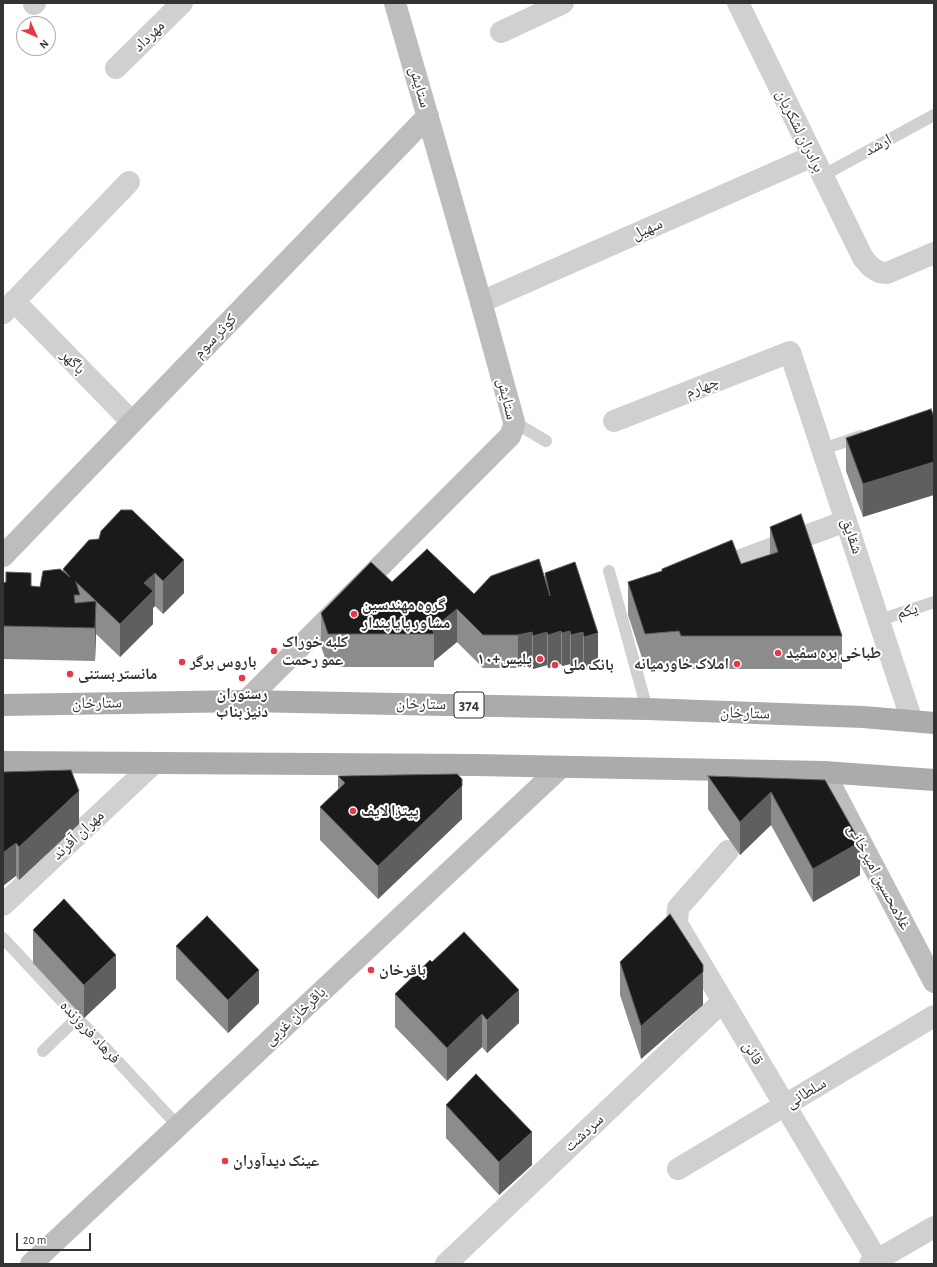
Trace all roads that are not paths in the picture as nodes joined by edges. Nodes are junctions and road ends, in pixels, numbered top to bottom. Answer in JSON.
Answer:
{"nodes":[{"id":1,"x":182,"y":3,"type":"edge"},
{"id":2,"x":395,"y":3,"type":"edge"},
{"id":3,"x":563,"y":3,"type":"edge"},
{"id":4,"x":738,"y":3,"type":"edge"},
{"id":5,"x":501,"y":32,"type":"dead end"},
{"id":6,"x":116,"y":68,"type":"dead end"},
{"id":7,"x":934,"y":115,"type":"edge"},
{"id":8,"x":428,"y":116,"type":"junction"},
{"id":9,"x":813,"y":156,"type":"junction"},
{"id":10,"x":822,"y":176,"type":"junction"},
{"id":11,"x":129,"y":182,"type":"dead end"},
{"id":12,"x":934,"y":254,"type":"edge"},
{"id":13,"x":481,"y":302,"type":"junction"},
{"id":14,"x":9,"y":307,"type":"edge"},
{"id":15,"x":790,"y":352,"type":"joint"},
{"id":16,"x":614,"y":421,"type":"dead end"},
{"id":17,"x":132,"y":422,"type":"junction"},
{"id":18,"x":514,"y":422,"type":"junction"},
{"id":19,"x":875,"y":432,"type":"edge"},
{"id":20,"x":546,"y":441,"type":"dead end"},
{"id":21,"x":822,"y":450,"type":"junction"},
{"id":22,"x":846,"y":521,"type":"junction"},
{"id":23,"x":3,"y":556,"type":"edge"},
{"id":24,"x":609,"y":570,"type":"dead end"},
{"id":25,"x":692,"y":578,"type":"edge"},
{"id":26,"x":934,"y":602,"type":"edge"},
{"id":27,"x":880,"y":620,"type":"junction"},
{"id":28,"x":246,"y":701,"type":"junction"},
{"id":29,"x":3,"y":705,"type":"edge"},
{"id":30,"x":646,"y":710,"type":"junction"},
{"id":31,"x":912,"y":721,"type":"junction"},
{"id":32,"x":934,"y":723,"type":"edge"},
{"id":33,"x":3,"y":762,"type":"edge"},
{"id":34,"x":153,"y":764,"type":"junction"},
{"id":35,"x":560,"y":768,"type":"junction"},
{"id":36,"x":824,"y":772,"type":"junction"},
{"id":37,"x":934,"y":780,"type":"edge"},
{"id":38,"x":728,"y":851,"type":"dead end"},
{"id":39,"x":3,"y":905,"type":"edge"},
{"id":40,"x":3,"y":938,"type":"edge"},
{"id":41,"x":934,"y":982,"type":"edge"},
{"id":42,"x":722,"y":1002,"type":"junction"},
{"id":43,"x":934,"y":1016,"type":"edge"},
{"id":44,"x":77,"y":1018,"type":"junction"},
{"id":45,"x":43,"y":1051,"type":"dead end"},
{"id":46,"x":784,"y":1106,"type":"junction"},
{"id":47,"x":178,"y":1126,"type":"junction"},
{"id":48,"x":678,"y":1169,"type":"dead end"},
{"id":49,"x":934,"y":1227,"type":"edge"},
{"id":50,"x":873,"y":1262,"type":"edge"},
{"id":51,"x":31,"y":1264,"type":"edge"},
{"id":52,"x":446,"y":1264,"type":"edge"}],
"edges":[{"from":1,"to":6,"type":"street","name":"مهرداد"},
{"from":2,"to":8,"type":"street","name":"ستایش"},
{"from":3,"to":5,"type":"street"},
{"from":4,"to":9,"type":"street","name":"برادران لشکریان"},
{"from":7,"to":10,"type":"lane","name":"ارشد"},
{"from":8,"to":13,"type":"street","name":"ستایش"},
{"from":8,"to":17,"type":"street","name":"کوثر سوم"},
{"from":9,"to":10,"type":"street","name":"برادران لشکریان"},
{"from":9,"to":13,"type":"street","name":"سهیل"},
{"from":10,"to":12,"type":"street","name":"برادران لشکریان"},
{"from":11,"to":14,"type":"street","name":"باگهر"},
{"from":13,"to":18,"type":"street","name":"ستایش"},
{"from":14,"to":17,"type":"street","name":"باگهر"},
{"from":15,"to":16,"type":"street","name":"چهارم"},
{"from":15,"to":21,"type":"street","name":"شقایق"},
{"from":17,"to":23,"type":"street","name":"کوثر سوم"},
{"from":18,"to":20,"type":"lane"},
{"from":18,"to":28,"type":"street","name":"ستایش"},
{"from":19,"to":21,"type":"lane"},
{"from":21,"to":22,"type":"street","name":"شقایق"},
{"from":22,"to":25,"type":"street"},
{"from":22,"to":27,"type":"street","name":"شقایق"},
{"from":24,"to":30,"type":"lane"},
{"from":26,"to":27,"type":"lane","name":"یکم"},
{"from":27,"to":31,"type":"street","name":"شقایق"},
{"from":28,"to":29,"type":"main road","name":"ستارخان","number":"374"},
{"from":28,"to":30,"type":"main road","name":"ستارخان","number":"374"},
{"from":30,"to":31,"type":"main road","name":"ستارخان","number":"374"},
{"from":31,"to":32,"type":"main road","name":"ستارخان","number":"374"},
{"from":33,"to":34,"type":"main road"},
{"from":34,"to":35,"type":"main road"},
{"from":34,"to":39,"type":"street","name":"مهران آفرند"},
{"from":35,"to":36,"type":"main road"},
{"from":35,"to":47,"type":"street","name":"باقرخان غربی"},
{"from":36,"to":37,"type":"main road"},
{"from":36,"to":41,"type":"street","name":"غلامحسین امیرخانی"},
{"from":38,"to":42,"type":"street","name":"قائن"},
{"from":40,"to":44,"type":"lane","name":"فرهاد فروزنده"},
{"from":42,"to":46,"type":"street","name":"قائن"},
{"from":42,"to":52,"type":"street","name":"سردشت"},
{"from":43,"to":46,"type":"street","name":"سلطانی"},
{"from":44,"to":45,"type":"lane"},
{"from":44,"to":47,"type":"lane","name":"فرهاد فروزنده"},
{"from":46,"to":48,"type":"street","name":"سلطانی"},
{"from":46,"to":50,"type":"street","name":"قائن"},
{"from":47,"to":51,"type":"street","name":"باقرخان غربی"},
{"from":49,"to":50,"type":"street"}]}
